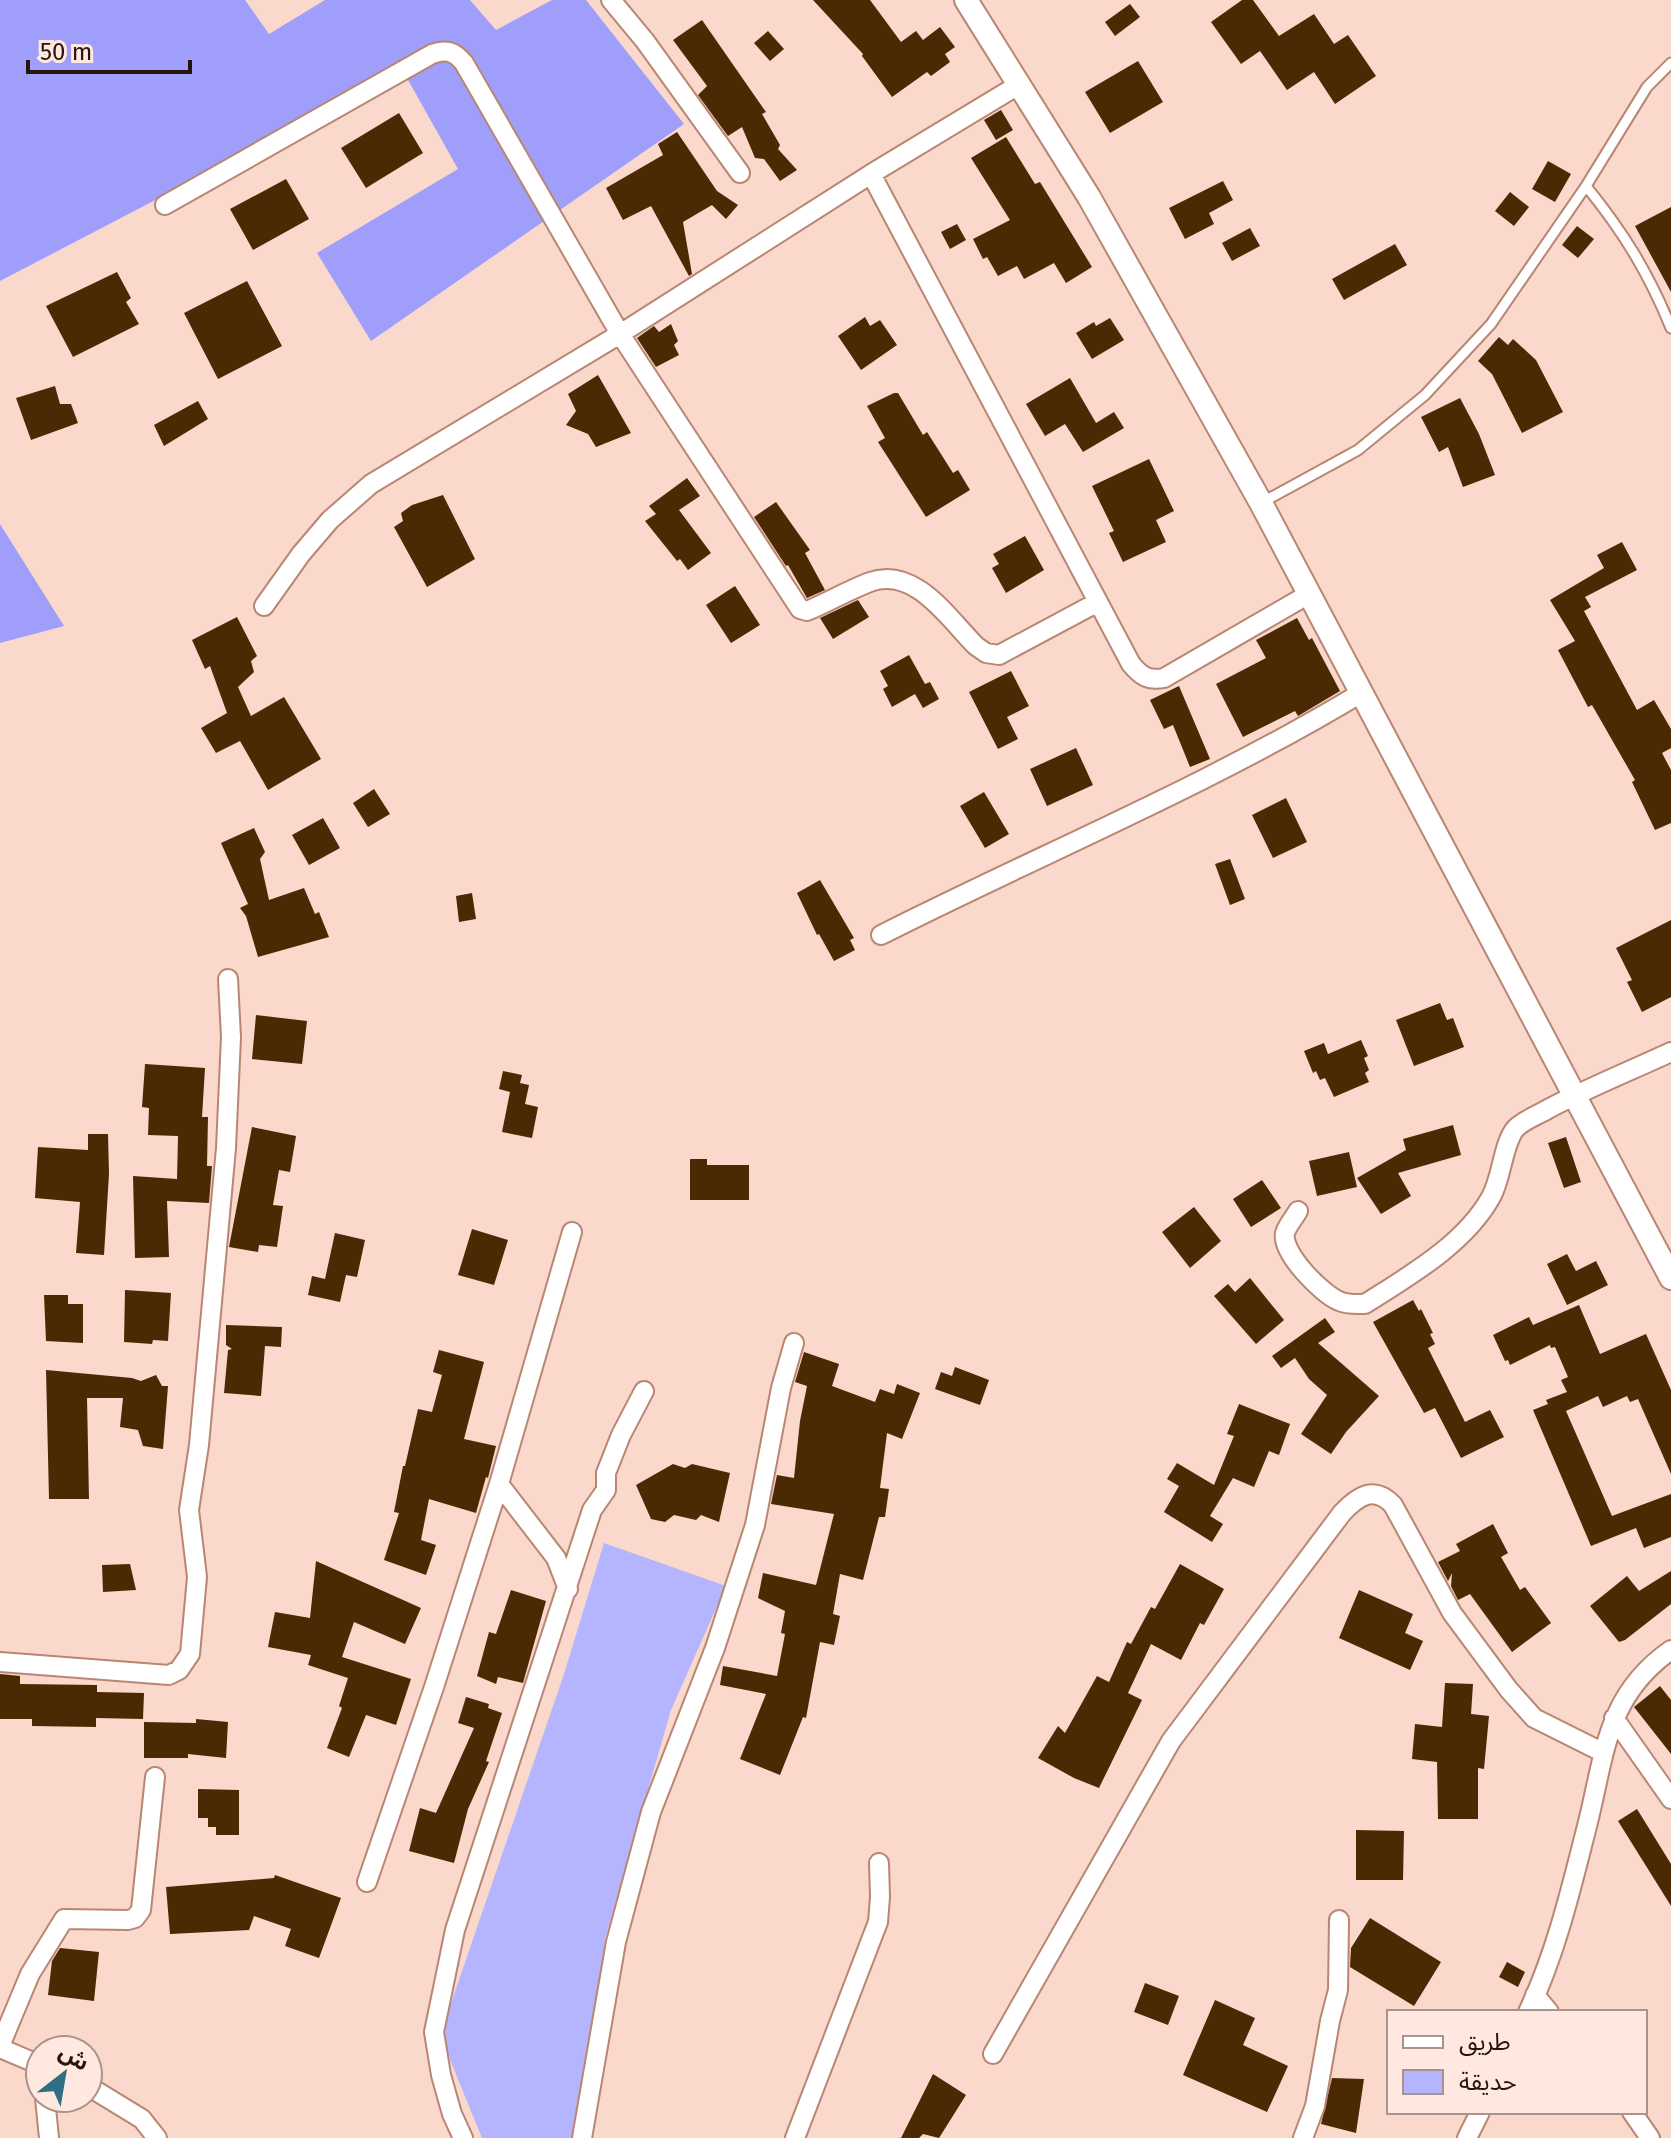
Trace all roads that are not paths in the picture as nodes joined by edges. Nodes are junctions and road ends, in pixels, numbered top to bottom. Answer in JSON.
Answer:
{"nodes":[{"id":1,"x":611,"y":0,"type":"edge"},
{"id":2,"x":966,"y":0,"type":"edge"},
{"id":3,"x":1671,"y":63,"type":"edge"},
{"id":4,"x":1020,"y":84,"type":"junction"},
{"id":5,"x":740,"y":173,"type":"dead end"},
{"id":6,"x":871,"y":174,"type":"junction"},
{"id":7,"x":1586,"y":186,"type":"junction"},
{"id":8,"x":165,"y":205,"type":"dead end"},
{"id":9,"x":1671,"y":328,"type":"edge"},
{"id":10,"x":620,"y":334,"type":"junction"},
{"id":11,"x":1261,"y":503,"type":"junction"},
{"id":12,"x":1309,"y":594,"type":"junction"},
{"id":13,"x":1098,"y":602,"type":"junction"},
{"id":14,"x":264,"y":606,"type":"dead end"},
{"id":15,"x":1361,"y":693,"type":"junction"},
{"id":16,"x":881,"y":935,"type":"dead end"},
{"id":17,"x":228,"y":979,"type":"dead end"},
{"id":18,"x":1671,"y":1052,"type":"edge"},
{"id":19,"x":1575,"y":1095,"type":"junction"},
{"id":20,"x":1298,"y":1211,"type":"dead end"},
{"id":21,"x":572,"y":1232,"type":"dead end"},
{"id":22,"x":1671,"y":1278,"type":"edge"},
{"id":23,"x":794,"y":1343,"type":"dead end"},
{"id":24,"x":644,"y":1391,"type":"dead end"},
{"id":25,"x":499,"y":1484,"type":"junction"},
{"id":26,"x":568,"y":1589,"type":"junction"},
{"id":27,"x":1671,"y":1650,"type":"edge"},
{"id":28,"x":0,"y":1662,"type":"edge"},
{"id":29,"x":1614,"y":1718,"type":"junction"},
{"id":30,"x":1602,"y":1752,"type":"junction"},
{"id":31,"x":155,"y":1777,"type":"dead end"},
{"id":32,"x":1671,"y":1799,"type":"edge"},
{"id":33,"x":879,"y":1863,"type":"dead end"},
{"id":34,"x":367,"y":1882,"type":"dead end"},
{"id":35,"x":1339,"y":1920,"type":"dead end"},
{"id":36,"x":1532,"y":2004,"type":"edge"},
{"id":37,"x":0,"y":2047,"type":"edge"},
{"id":38,"x":993,"y":2054,"type":"dead end"},
{"id":39,"x":24,"y":2058,"type":"edge"},
{"id":40,"x":104,"y":2096,"type":"edge"},
{"id":41,"x":47,"y":2114,"type":"edge"},
{"id":42,"x":1479,"y":2114,"type":"edge"},
{"id":43,"x":1633,"y":2114,"type":"edge"},
{"id":44,"x":49,"y":2138,"type":"edge"},
{"id":45,"x":157,"y":2138,"type":"edge"},
{"id":46,"x":463,"y":2138,"type":"edge"},
{"id":47,"x":582,"y":2138,"type":"edge"},
{"id":48,"x":795,"y":2138,"type":"edge"},
{"id":49,"x":1303,"y":2138,"type":"edge"},
{"id":50,"x":1467,"y":2138,"type":"edge"},
{"id":51,"x":1650,"y":2138,"type":"edge"}],
"edges":[{"from":1,"to":5,"type":"street"},
{"from":2,"to":4,"type":"street"},
{"from":3,"to":7,"type":"lane"},
{"from":4,"to":6,"type":"street"},
{"from":4,"to":11,"type":"street"},
{"from":6,"to":10,"type":"street"},
{"from":6,"to":13,"type":"street"},
{"from":7,"to":9,"type":"lane"},
{"from":7,"to":11,"type":"lane"},
{"from":8,"to":10,"type":"street"},
{"from":10,"to":13,"type":"street"},
{"from":10,"to":14,"type":"street"},
{"from":11,"to":12,"type":"street"},
{"from":12,"to":13,"type":"street"},
{"from":12,"to":15,"type":"street"},
{"from":15,"to":16,"type":"street"},
{"from":15,"to":19,"type":"street"},
{"from":17,"to":28,"type":"street"},
{"from":18,"to":19,"type":"street"},
{"from":19,"to":20,"type":"street"},
{"from":19,"to":22,"type":"street"},
{"from":21,"to":25,"type":"street"},
{"from":23,"to":47,"type":"street"},
{"from":24,"to":26,"type":"street"},
{"from":25,"to":26,"type":"street"},
{"from":25,"to":34,"type":"street"},
{"from":26,"to":46,"type":"street"},
{"from":27,"to":29,"type":"street"},
{"from":29,"to":30,"type":"street"},
{"from":29,"to":32,"type":"street"},
{"from":30,"to":36,"type":"street"},
{"from":30,"to":38,"type":"street"},
{"from":31,"to":37,"type":"street"},
{"from":33,"to":48,"type":"street"},
{"from":35,"to":49,"type":"street"},
{"from":37,"to":39,"type":"street"},
{"from":40,"to":45,"type":"street"},
{"from":41,"to":44,"type":"street"},
{"from":42,"to":50,"type":"street"},
{"from":43,"to":51,"type":"street"}]}
